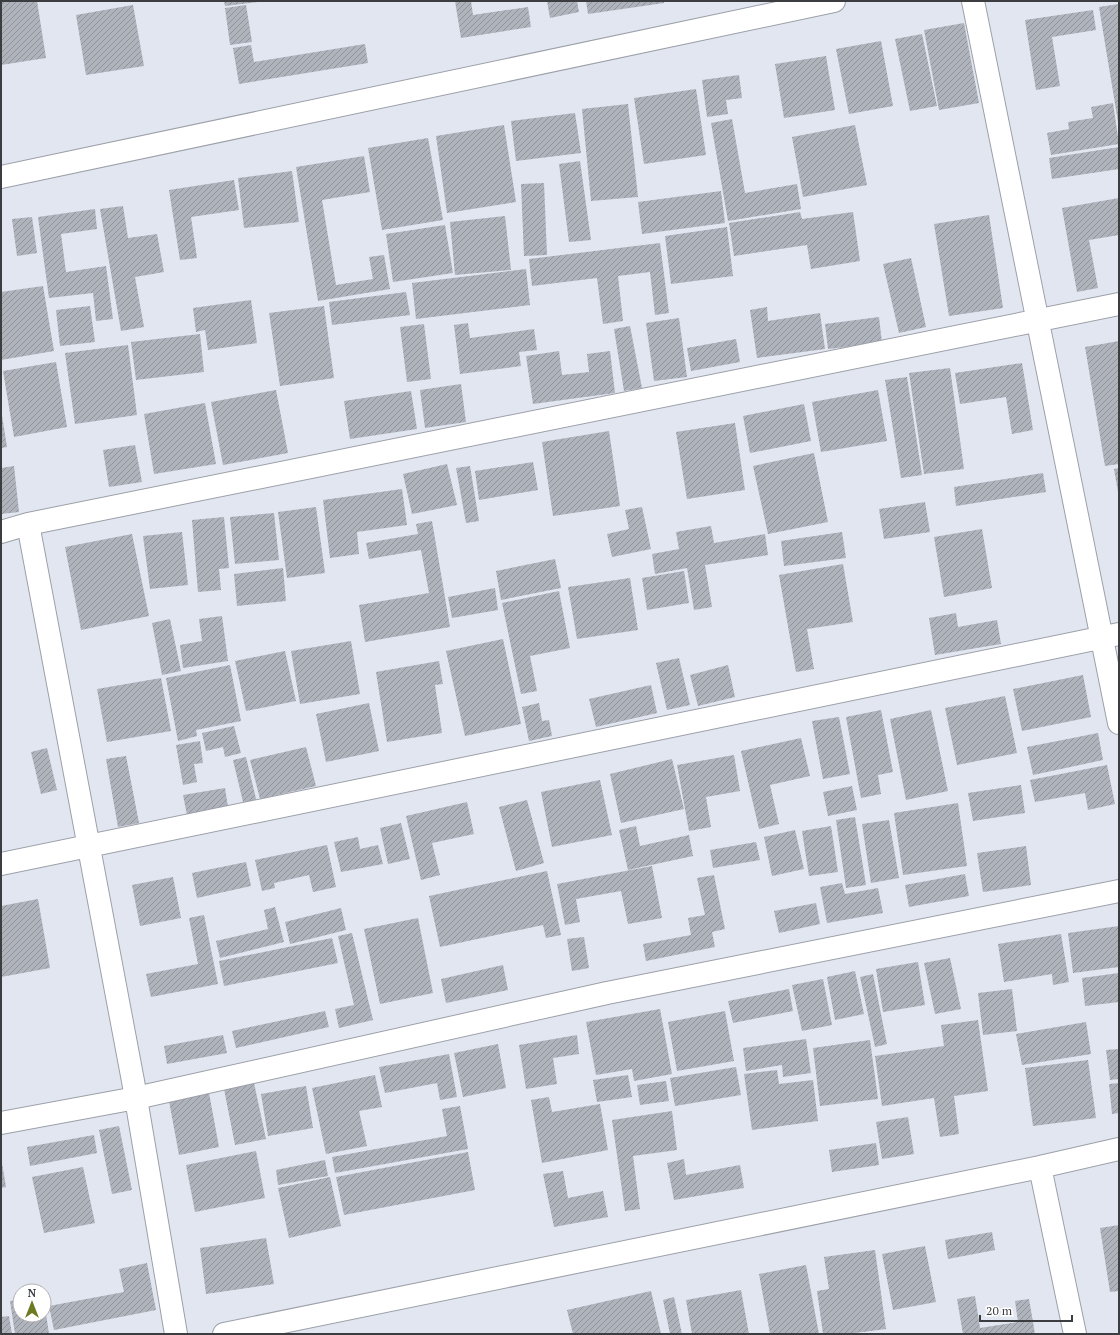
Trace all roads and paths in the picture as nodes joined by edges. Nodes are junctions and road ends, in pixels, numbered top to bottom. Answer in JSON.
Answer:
{"nodes":[{"id":1,"x":834,"y":1,"type":"edge"},
{"id":2,"x":973,"y":1,"type":"edge"},
{"id":3,"x":1,"y":177,"type":"edge"},
{"id":4,"x":1119,"y":304,"type":"edge"},
{"id":5,"x":1038,"y":320,"type":"junction"},
{"id":6,"x":28,"y":524,"type":"junction"},
{"id":7,"x":1,"y":532,"type":"edge"},
{"id":8,"x":1110,"y":636,"type":"edge"},
{"id":9,"x":1119,"y":723,"type":"edge"},
{"id":10,"x":88,"y":846,"type":"junction"},
{"id":11,"x":1,"y":864,"type":"edge"},
{"id":12,"x":1119,"y":891,"type":"edge"},
{"id":13,"x":136,"y":1098,"type":"junction"},
{"id":14,"x":1,"y":1123,"type":"edge"},
{"id":15,"x":1119,"y":1149,"type":"edge"},
{"id":16,"x":1040,"y":1167,"type":"junction"},
{"id":17,"x":176,"y":1334,"type":"edge"},
{"id":18,"x":224,"y":1334,"type":"edge"},
{"id":19,"x":1075,"y":1334,"type":"edge"}],
"edges":[{"from":1,"to":3,"type":"street"},
{"from":2,"to":5,"type":"street"},
{"from":4,"to":5,"type":"street"},
{"from":5,"to":6,"type":"street"},
{"from":5,"to":8,"type":"street"},
{"from":6,"to":7,"type":"street"},
{"from":6,"to":10,"type":"street"},
{"from":8,"to":9,"type":"street"},
{"from":8,"to":10,"type":"street"},
{"from":10,"to":11,"type":"street"},
{"from":10,"to":13,"type":"street"},
{"from":12,"to":13,"type":"street"},
{"from":13,"to":14,"type":"street"},
{"from":13,"to":17,"type":"street"},
{"from":15,"to":16,"type":"street"},
{"from":16,"to":18,"type":"street"},
{"from":16,"to":19,"type":"street"}]}
